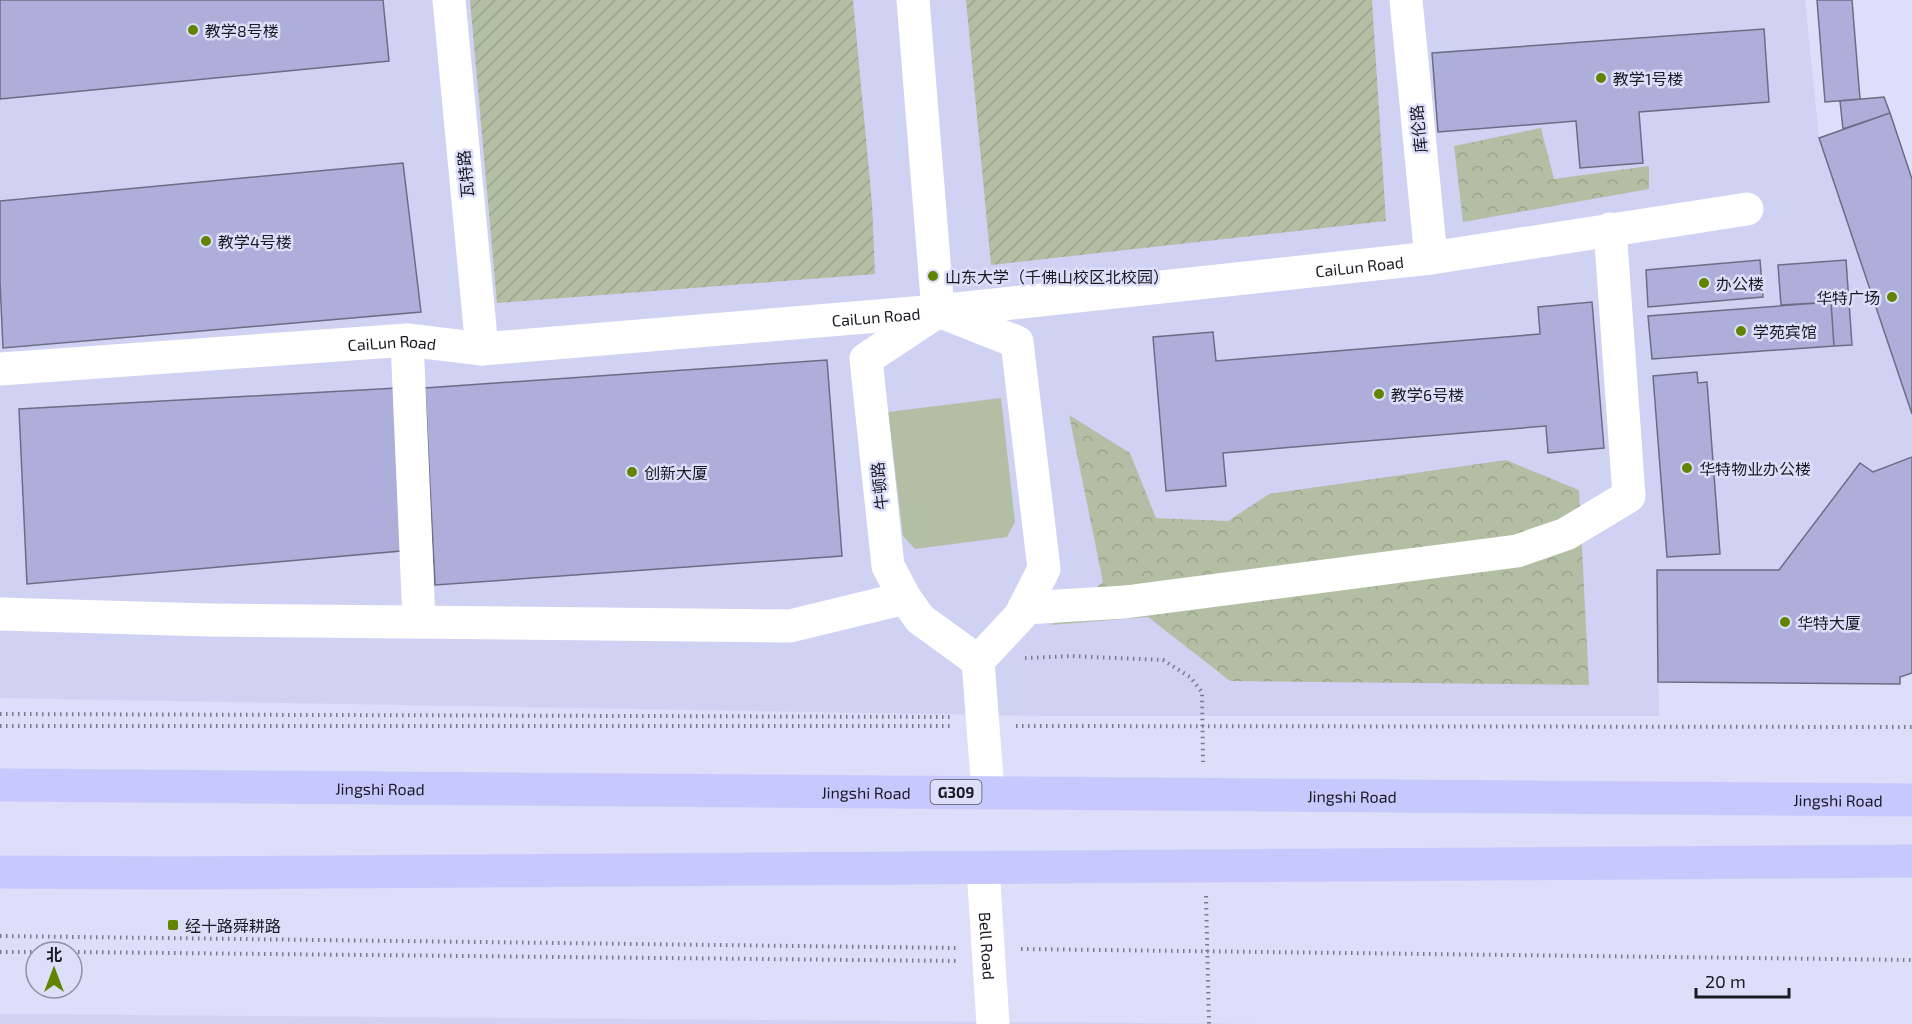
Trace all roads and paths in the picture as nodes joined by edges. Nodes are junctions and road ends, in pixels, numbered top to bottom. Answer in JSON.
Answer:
{"nodes":[{"id":1,"x":449,"y":0,"type":"edge"},
{"id":2,"x":913,"y":0,"type":"edge"},
{"id":3,"x":1406,"y":0,"type":"edge"},
{"id":4,"x":1747,"y":209,"type":"dead end"},
{"id":5,"x":1610,"y":229,"type":"junction"},
{"id":6,"x":1431,"y":258,"type":"junction"},
{"id":7,"x":938,"y":311,"type":"junction"},
{"id":8,"x":407,"y":340,"type":"junction"},
{"id":9,"x":482,"y":348,"type":"junction"},
{"id":10,"x":0,"y":369,"type":"edge"},
{"id":11,"x":905,"y":598,"type":"junction"},
{"id":12,"x":1024,"y":608,"type":"junction"},
{"id":13,"x":0,"y":614,"type":"edge"},
{"id":14,"x":419,"y":621,"type":"junction"},
{"id":15,"x":978,"y":661,"type":"junction"},
{"id":16,"x":1202,"y":692,"type":"dead end"},
{"id":17,"x":0,"y":714,"type":"edge"},
{"id":18,"x":982,"y":717,"type":"junction"},
{"id":19,"x":0,"y":785,"type":"edge"},
{"id":20,"x":988,"y":792,"type":"junction"},
{"id":21,"x":1912,"y":800,"type":"edge"},
{"id":22,"x":1912,"y":861,"type":"edge"},
{"id":23,"x":983,"y":868,"type":"junction"},
{"id":24,"x":0,"y":872,"type":"edge"},
{"id":25,"x":0,"y":952,"type":"edge"},
{"id":26,"x":24,"y":952,"type":"edge"},
{"id":27,"x":84,"y":952,"type":"edge"},
{"id":28,"x":989,"y":961,"type":"junction"},
{"id":29,"x":993,"y":1024,"type":"edge"}],
"edges":[{"from":1,"to":9,"type":"street","name":"瓦特路"},
{"from":2,"to":7,"type":"street"},
{"from":3,"to":6,"type":"street","name":"库伦路"},
{"from":4,"to":5,"type":"street","name":"CaiLun Road"},
{"from":5,"to":6,"type":"street","name":"CaiLun Road"},
{"from":5,"to":12,"type":"street"},
{"from":6,"to":7,"type":"street","name":"CaiLun Road"},
{"from":7,"to":9,"type":"street","name":"CaiLun Road"},
{"from":7,"to":11,"type":"street","name":"牛顿路"},
{"from":7,"to":12,"type":"street"},
{"from":8,"to":9,"type":"street","name":"CaiLun Road"},
{"from":8,"to":10,"type":"street","name":"CaiLun Road"},
{"from":8,"to":14,"type":"street"},
{"from":11,"to":14,"type":"street"},
{"from":11,"to":15,"type":"street","name":"牛顿路"},
{"from":12,"to":15,"type":"street"},
{"from":13,"to":14,"type":"street"},
{"from":15,"to":16,"type":"path"},
{"from":15,"to":18,"type":"street"},
{"from":17,"to":18,"type":"path"},
{"from":18,"to":20,"type":"street"},
{"from":19,"to":20,"type":"highway","name":"Jingshi Road","number":"G309"},
{"from":20,"to":21,"type":"highway","name":"Jingshi Road","number":"G309"},
{"from":22,"to":23,"type":"highway"},
{"from":23,"to":24,"type":"highway"},
{"from":23,"to":28,"type":"street","name":"Bell Road"},
{"from":25,"to":26,"type":"path"},
{"from":27,"to":28,"type":"path"},
{"from":28,"to":29,"type":"street","name":"Bell Road"}]}
